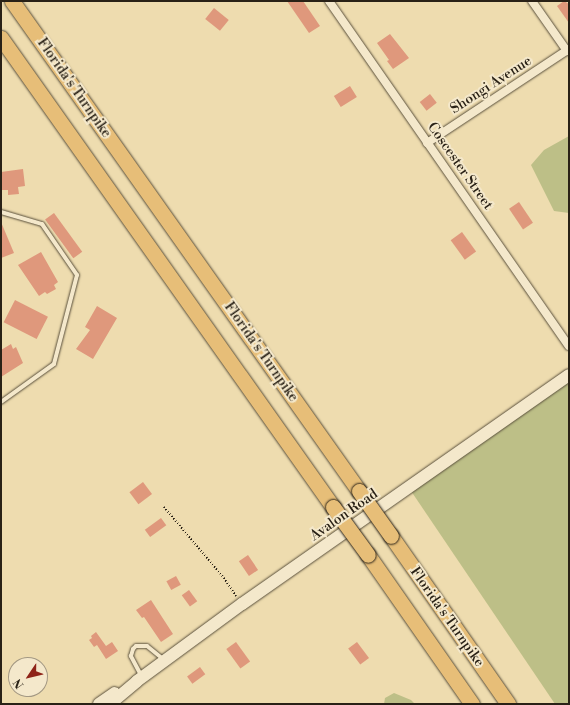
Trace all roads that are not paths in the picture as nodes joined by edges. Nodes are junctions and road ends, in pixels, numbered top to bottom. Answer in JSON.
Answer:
{"nodes":[{"id":1,"x":12,"y":1,"type":"edge"},
{"id":2,"x":329,"y":1,"type":"edge"},
{"id":3,"x":532,"y":1,"type":"edge"},
{"id":4,"x":1,"y":38,"type":"edge"},
{"id":5,"x":568,"y":50,"type":"edge"},
{"id":6,"x":427,"y":143,"type":"junction"},
{"id":7,"x":1,"y":212,"type":"edge"},
{"id":8,"x":569,"y":346,"type":"edge"},
{"id":9,"x":569,"y":375,"type":"edge"},
{"id":10,"x":1,"y":402,"type":"edge"},
{"id":11,"x":165,"y":661,"type":"junction"},
{"id":12,"x":140,"y":679,"type":"junction"},
{"id":13,"x":99,"y":704,"type":"edge"},
{"id":14,"x":110,"y":704,"type":"edge"},
{"id":15,"x":472,"y":704,"type":"edge"},
{"id":16,"x":508,"y":704,"type":"edge"}],
"edges":[{"from":1,"to":16,"type":"highway","name":"Florida's Turnpike","bridge":true},
{"from":2,"to":6,"type":"street","name":"Coscester Street"},
{"from":3,"to":5,"type":"street"},
{"from":4,"to":15,"type":"highway","name":"Florida's Turnpike","bridge":true},
{"from":5,"to":6,"type":"street","name":"Shongi Avenue"},
{"from":6,"to":8,"type":"street","name":"Coscester Street"},
{"from":7,"to":10,"type":"lane"},
{"from":9,"to":11,"type":"main road","name":"Avalon Road"},
{"from":11,"to":12,"type":"main road","name":"Avalon Road"},
{"from":11,"to":12,"type":"lane"},
{"from":12,"to":13,"type":"main road","name":"Avalon Road"},
{"from":12,"to":14,"type":"main road","name":"Avalon Road"}]}
